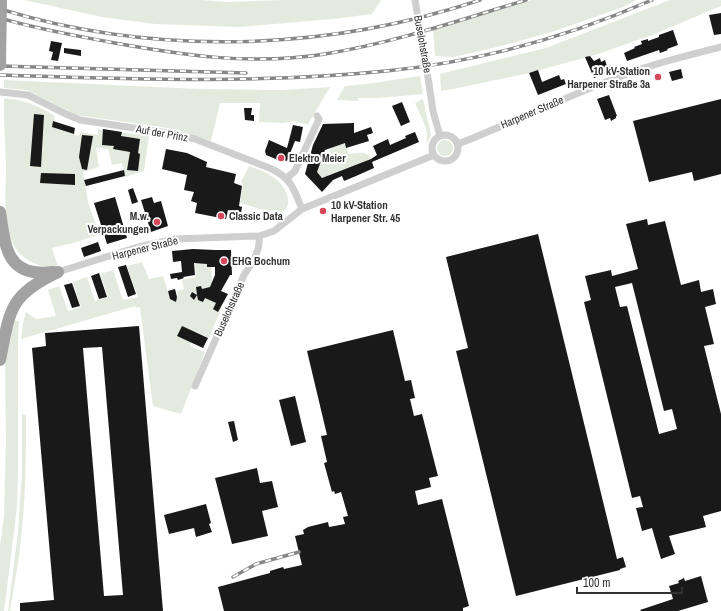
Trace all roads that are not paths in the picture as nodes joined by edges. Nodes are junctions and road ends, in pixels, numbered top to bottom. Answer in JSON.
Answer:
{"nodes":[{"id":1,"x":1,"y":0,"type":"edge"},
{"id":2,"x":415,"y":0,"type":"edge"},
{"id":3,"x":721,"y":47,"type":"edge"},
{"id":4,"x":0,"y":65,"type":"edge"},
{"id":5,"x":0,"y":92,"type":"edge"},
{"id":6,"x":317,"y":116,"type":"dead end"},
{"id":7,"x":440,"y":136,"type":"junction"},
{"id":8,"x":458,"y":144,"type":"junction"},
{"id":9,"x":434,"y":155,"type":"junction"},
{"id":10,"x":287,"y":178,"type":"junction"},
{"id":11,"x":302,"y":209,"type":"junction"},
{"id":12,"x":0,"y":212,"type":"edge"},
{"id":13,"x":259,"y":236,"type":"junction"},
{"id":14,"x":58,"y":272,"type":"junction"},
{"id":15,"x":0,"y":360,"type":"edge"},
{"id":16,"x":195,"y":386,"type":"dead end"}],
"edges":[{"from":1,"to":4,"type":"highway","bridge":true},
{"from":2,"to":7,"type":"street","name":"Buselohstraße","bridge":true},
{"from":3,"to":8,"type":"street","name":"Harpener Straße"},
{"from":5,"to":10,"type":"street","name":"Auf der Prinz"},
{"from":6,"to":10,"type":"street"},
{"from":7,"to":8,"type":"street"},
{"from":7,"to":9,"type":"street"},
{"from":8,"to":9,"type":"street"},
{"from":9,"to":11,"type":"street"},
{"from":10,"to":11,"type":"street"},
{"from":11,"to":13,"type":"street"},
{"from":12,"to":14,"type":"highway"},
{"from":13,"to":14,"type":"street","name":"Harpener Straße"},
{"from":13,"to":16,"type":"street","name":"Buselohstraße"},
{"from":14,"to":15,"type":"highway"}]}
